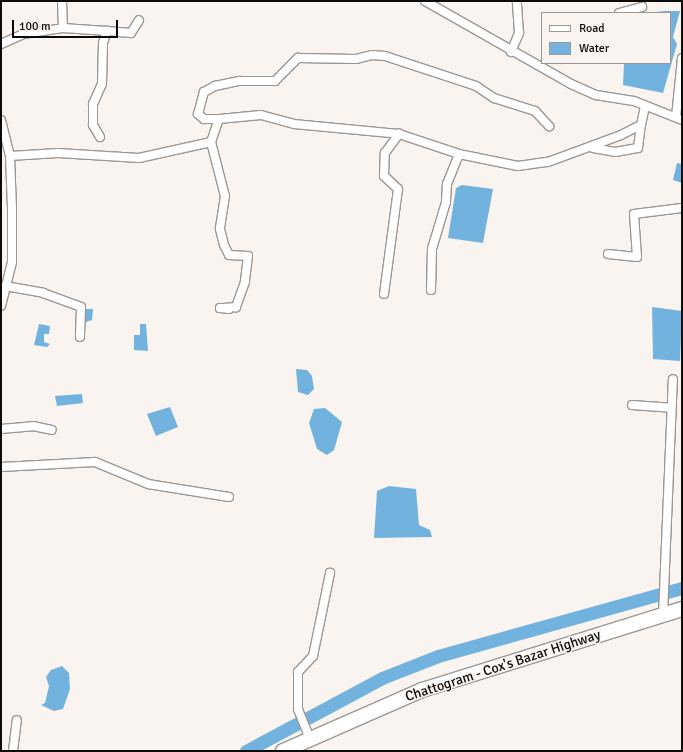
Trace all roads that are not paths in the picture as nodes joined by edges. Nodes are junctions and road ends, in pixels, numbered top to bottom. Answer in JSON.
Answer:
{"nodes":[{"id":1,"x":62,"y":1,"type":"edge"},
{"id":2,"x":425,"y":1,"type":"edge"},
{"id":3,"x":517,"y":1,"type":"edge"},
{"id":4,"x":642,"y":7,"type":"dead end"},
{"id":5,"x":623,"y":12,"type":"edge"},
{"id":6,"x":139,"y":20,"type":"dead end"},
{"id":7,"x":62,"y":28,"type":"junction"},
{"id":8,"x":107,"y":31,"type":"junction"},
{"id":9,"x":1,"y":44,"type":"edge"},
{"id":10,"x":511,"y":52,"type":"junction"},
{"id":11,"x":682,"y":58,"type":"edge"},
{"id":12,"x":645,"y":106,"type":"junction"},
{"id":13,"x":679,"y":118,"type":"edge"},
{"id":14,"x":220,"y":119,"type":"junction"},
{"id":15,"x":1,"y":120,"type":"edge"},
{"id":16,"x":641,"y":125,"type":"junction"},
{"id":17,"x":549,"y":126,"type":"dead end"},
{"id":18,"x":399,"y":134,"type":"junction"},
{"id":19,"x":100,"y":137,"type":"dead end"},
{"id":20,"x":211,"y":142,"type":"junction"},
{"id":21,"x":591,"y":148,"type":"junction"},
{"id":22,"x":459,"y":154,"type":"junction"},
{"id":23,"x":10,"y":156,"type":"junction"},
{"id":24,"x":5,"y":180,"type":"edge"},
{"id":25,"x":682,"y":208,"type":"edge"},
{"id":26,"x":608,"y":254,"type":"dead end"},
{"id":27,"x":5,"y":286,"type":"junction"},
{"id":28,"x":431,"y":290,"type":"dead end"},
{"id":29,"x":384,"y":294,"type":"dead end"},
{"id":30,"x":1,"y":306,"type":"edge"},
{"id":31,"x":229,"y":309,"type":"dead end"},
{"id":32,"x":80,"y":337,"type":"dead end"},
{"id":33,"x":673,"y":378,"type":"dead end"},
{"id":34,"x":632,"y":405,"type":"dead end"},
{"id":35,"x":671,"y":408,"type":"junction"},
{"id":36,"x":1,"y":429,"type":"edge"},
{"id":37,"x":52,"y":430,"type":"dead end"},
{"id":38,"x":1,"y":467,"type":"edge"},
{"id":39,"x":229,"y":497,"type":"dead end"},
{"id":40,"x":330,"y":573,"type":"dead end"},
{"id":41,"x":682,"y":609,"type":"edge"},
{"id":42,"x":663,"y":615,"type":"junction"},
{"id":43,"x":16,"y":720,"type":"dead end"},
{"id":44,"x":308,"y":734,"type":"junction"},
{"id":45,"x":13,"y":751,"type":"edge"},
{"id":46,"x":283,"y":751,"type":"edge"}],
"edges":[{"from":1,"to":7,"type":"street"},
{"from":2,"to":10,"type":"street"},
{"from":3,"to":10,"type":"street"},
{"from":4,"to":5,"type":"street"},
{"from":6,"to":8,"type":"street"},
{"from":7,"to":8,"type":"street"},
{"from":7,"to":9,"type":"street"},
{"from":8,"to":19,"type":"street"},
{"from":10,"to":12,"type":"street"},
{"from":11,"to":13,"type":"street"},
{"from":12,"to":13,"type":"street"},
{"from":12,"to":16,"type":"street"},
{"from":14,"to":17,"type":"street"},
{"from":14,"to":18,"type":"street"},
{"from":14,"to":20,"type":"street"},
{"from":15,"to":23,"type":"street"},
{"from":16,"to":21,"type":"street"},
{"from":16,"to":21,"type":"street"},
{"from":18,"to":22,"type":"street"},
{"from":18,"to":29,"type":"street"},
{"from":20,"to":23,"type":"street"},
{"from":20,"to":31,"type":"street"},
{"from":21,"to":22,"type":"street"},
{"from":22,"to":28,"type":"street"},
{"from":23,"to":24,"type":"street"},
{"from":24,"to":27,"type":"street"},
{"from":25,"to":26,"type":"street"},
{"from":27,"to":30,"type":"street"},
{"from":27,"to":32,"type":"street"},
{"from":33,"to":35,"type":"street"},
{"from":34,"to":35,"type":"street"},
{"from":35,"to":42,"type":"street"},
{"from":36,"to":37,"type":"street"},
{"from":38,"to":39,"type":"street"},
{"from":40,"to":44,"type":"street"},
{"from":41,"to":42,"type":"highway","name":"Chattogram - Cox's Bazar Highway"},
{"from":42,"to":44,"type":"highway","name":"Chattogram - Cox's Bazar Highway"},
{"from":43,"to":45,"type":"street"},
{"from":44,"to":46,"type":"highway","name":"Chattogram - Cox's Bazar Highway"}]}
